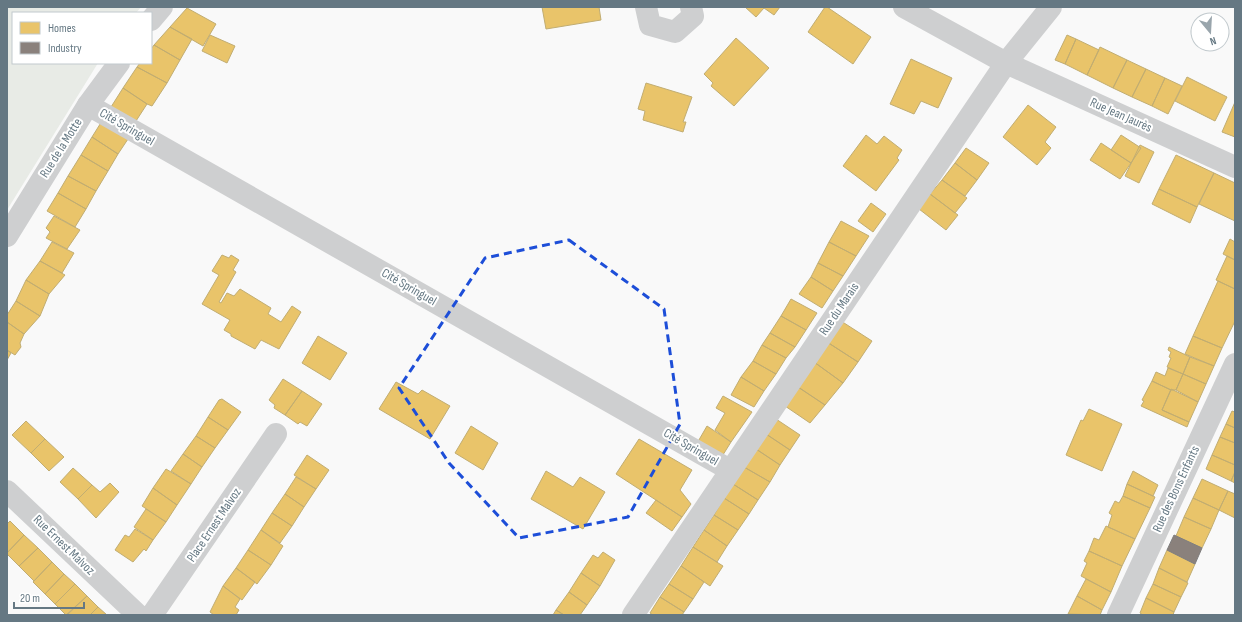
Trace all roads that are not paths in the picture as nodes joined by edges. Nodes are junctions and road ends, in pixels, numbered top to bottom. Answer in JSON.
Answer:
{"nodes":[{"id":1,"x":162,"y":7,"type":"edge"},
{"id":2,"x":646,"y":7,"type":"edge"},
{"id":3,"x":691,"y":7,"type":"edge"},
{"id":4,"x":904,"y":7,"type":"edge"},
{"id":5,"x":1051,"y":7,"type":"edge"},
{"id":6,"x":152,"y":19,"type":"edge"},
{"id":7,"x":1006,"y":63,"type":"junction"},
{"id":8,"x":118,"y":64,"type":"edge"},
{"id":9,"x":88,"y":105,"type":"junction"},
{"id":10,"x":1235,"y":167,"type":"edge"},
{"id":11,"x":7,"y":236,"type":"edge"},
{"id":12,"x":1235,"y":364,"type":"edge"},
{"id":13,"x":276,"y":434,"type":"dead end"},
{"id":14,"x":730,"y":470,"type":"junction"},
{"id":15,"x":7,"y":491,"type":"edge"},
{"id":16,"x":138,"y":615,"type":"edge"},
{"id":17,"x":152,"y":615,"type":"edge"},
{"id":18,"x":633,"y":615,"type":"edge"},
{"id":19,"x":1118,"y":615,"type":"edge"}],
"edges":[{"from":1,"to":6,"type":"street"},
{"from":2,"to":3,"type":"street"},
{"from":4,"to":7,"type":"street","name":"Rue Jean Jaurès"},
{"from":5,"to":7,"type":"street","name":"Rue du Marais"},
{"from":7,"to":10,"type":"street","name":"Rue Jean Jaurès"},
{"from":7,"to":14,"type":"street","name":"Rue du Marais"},
{"from":8,"to":9,"type":"street","name":"Rue de la Motte"},
{"from":9,"to":11,"type":"street","name":"Rue de la Motte"},
{"from":9,"to":14,"type":"street","name":"Cité Springuel"},
{"from":12,"to":19,"type":"street","name":"Rue des Bons Enfants"},
{"from":13,"to":17,"type":"street","name":"Place Ernest Malvoz"},
{"from":14,"to":18,"type":"street","name":"Rue du Marais"},
{"from":15,"to":16,"type":"street","name":"Rue Ernest Malvoz"}]}
